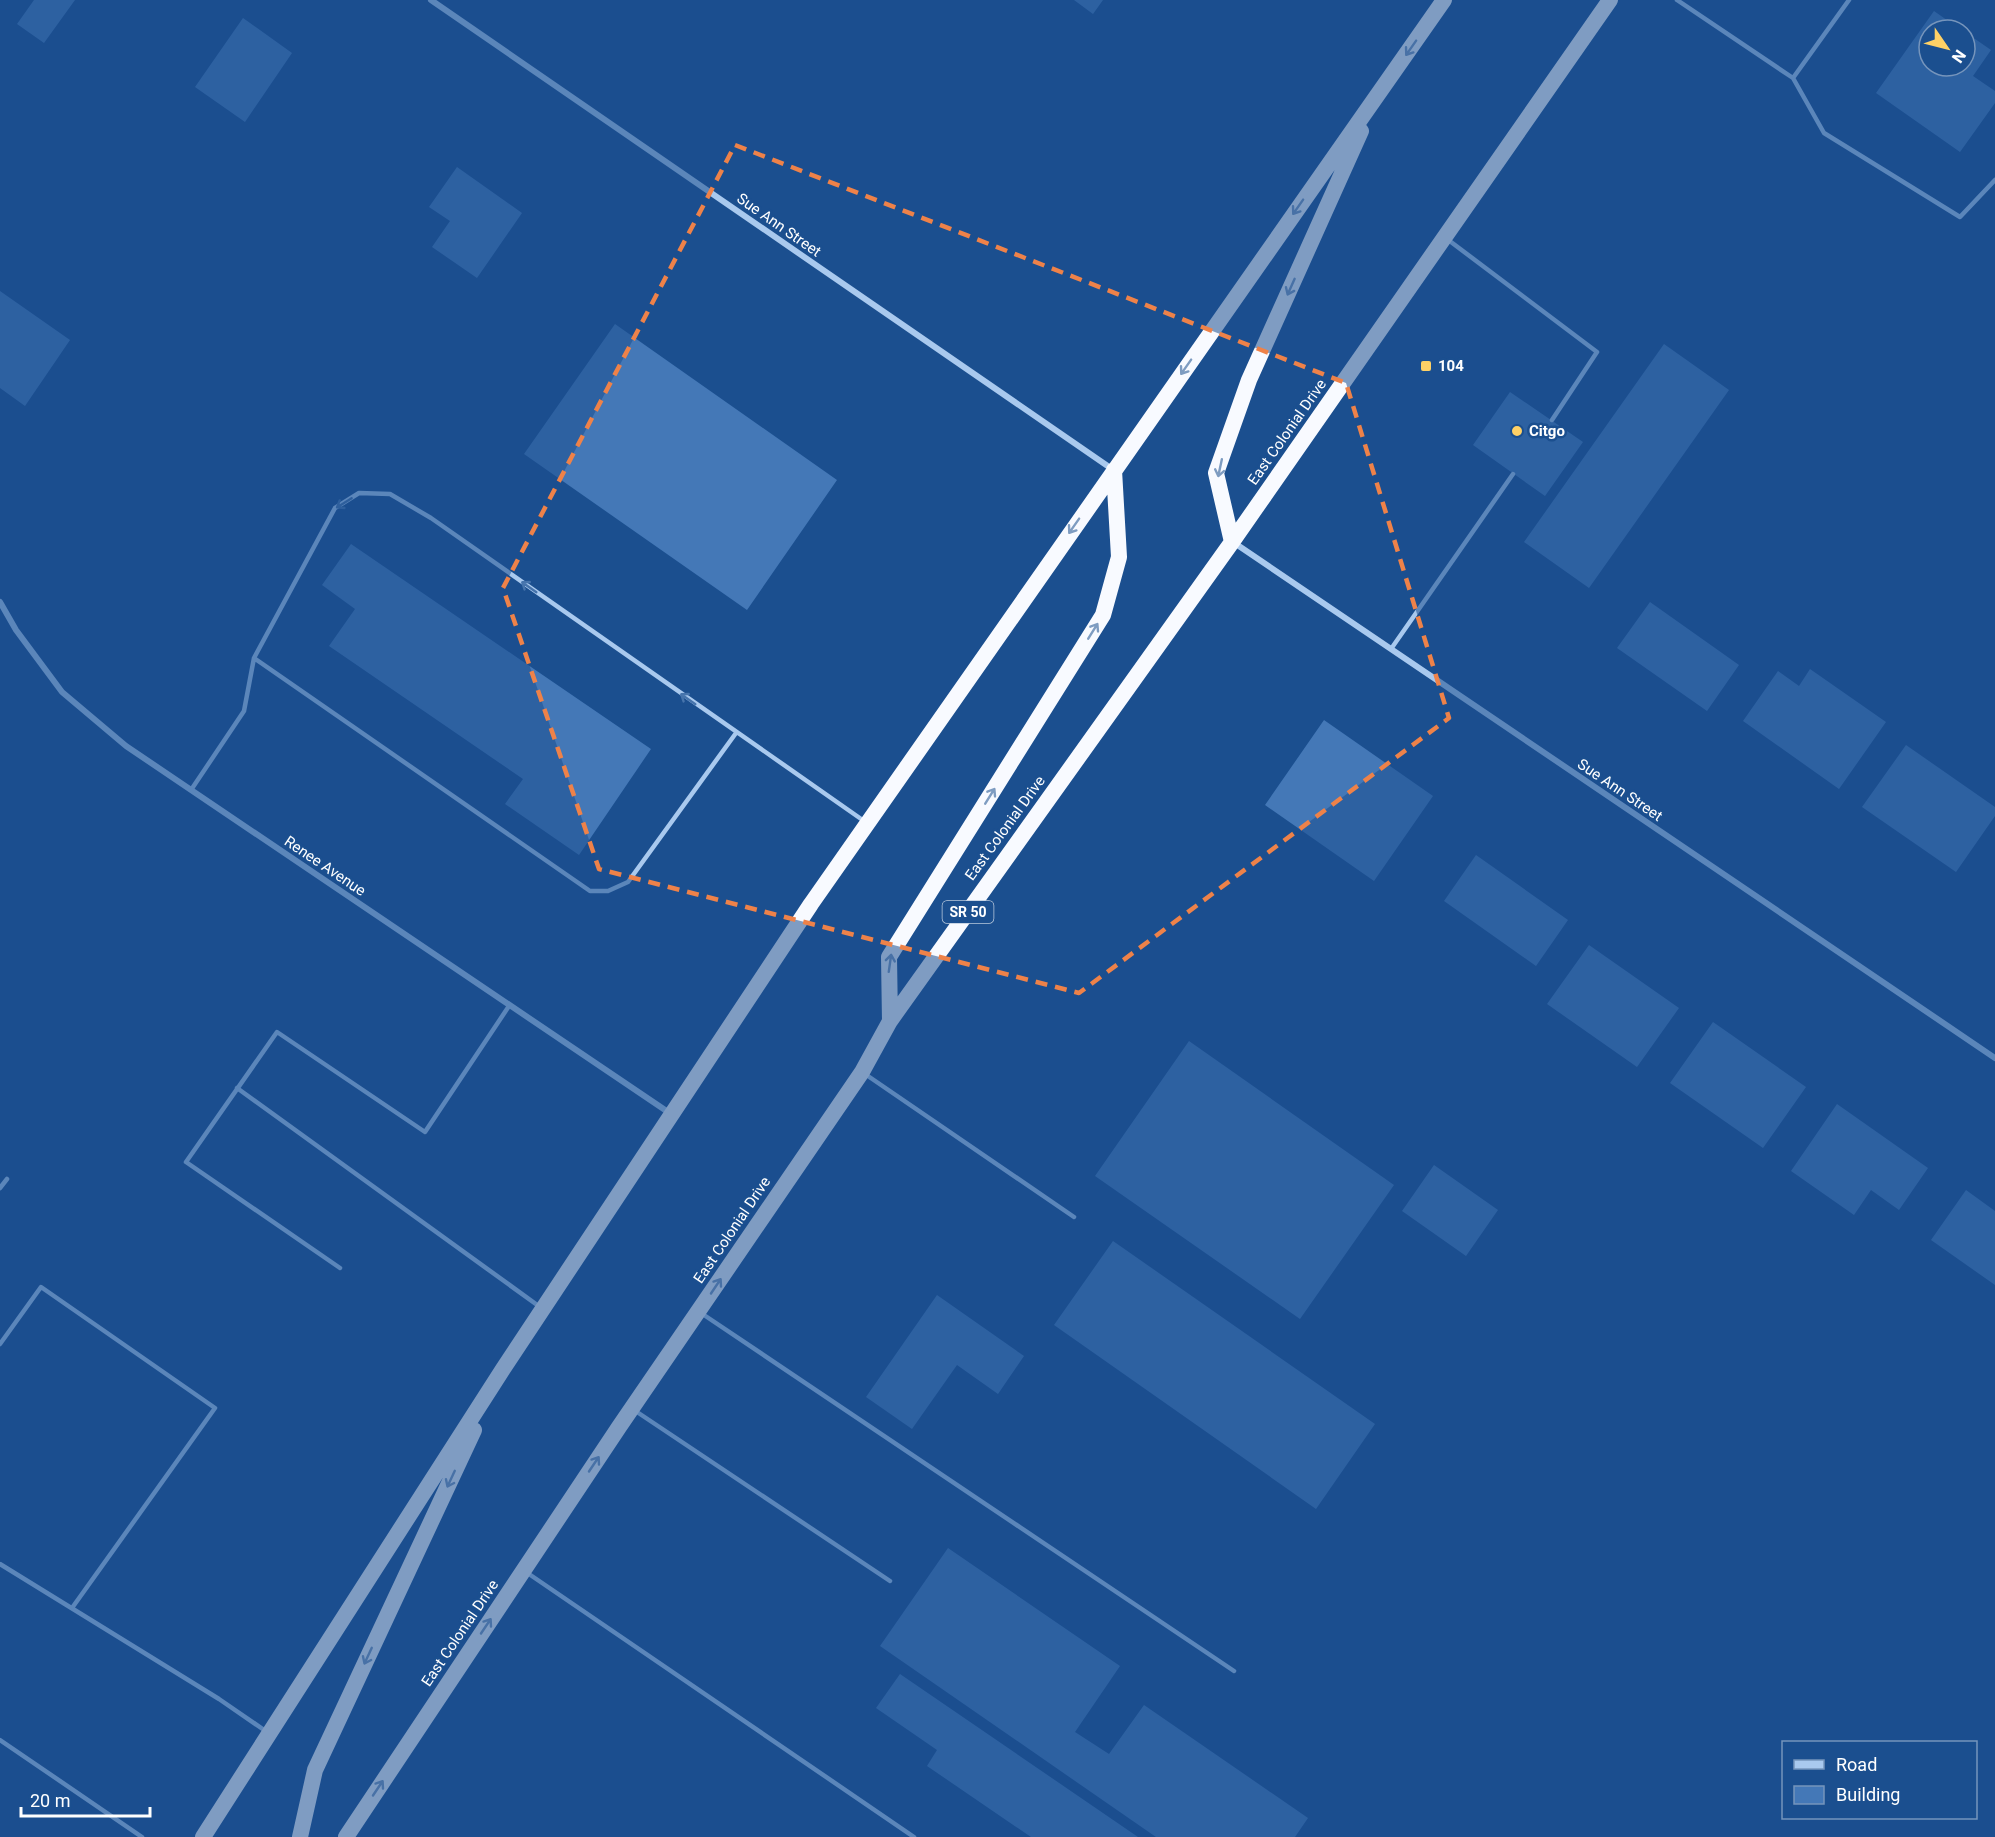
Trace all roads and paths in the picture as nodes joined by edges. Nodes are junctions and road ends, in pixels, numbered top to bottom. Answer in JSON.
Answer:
{"nodes":[{"id":1,"x":431,"y":0,"type":"edge"},
{"id":2,"x":1444,"y":0,"type":"edge"},
{"id":3,"x":1610,"y":0,"type":"edge"},
{"id":4,"x":1677,"y":0,"type":"edge"},
{"id":5,"x":1849,"y":0,"type":"edge"},
{"id":6,"x":1793,"y":78,"type":"junction"},
{"id":7,"x":1375,"y":100,"type":"junction"},
{"id":8,"x":1995,"y":180,"type":"edge"},
{"id":9,"x":1445,"y":237,"type":"junction"},
{"id":10,"x":1551,"y":420,"type":"dead end"},
{"id":11,"x":1114,"y":470,"type":"junction"},
{"id":12,"x":1513,"y":474,"type":"dead end"},
{"id":13,"x":1232,"y":542,"type":"junction"},
{"id":14,"x":0,"y":602,"type":"edge"},
{"id":15,"x":1391,"y":649,"type":"junction"},
{"id":16,"x":254,"y":658,"type":"junction"},
{"id":17,"x":736,"y":732,"type":"junction"},
{"id":18,"x":191,"y":790,"type":"junction"},
{"id":19,"x":867,"y":823,"type":"junction"},
{"id":20,"x":509,"y":1006,"type":"junction"},
{"id":21,"x":890,"y":1021,"type":"junction"},
{"id":22,"x":1995,"y":1058,"type":"edge"},
{"id":23,"x":862,"y":1072,"type":"junction"},
{"id":24,"x":237,"y":1088,"type":"junction"},
{"id":25,"x":671,"y":1114,"type":"junction"},
{"id":26,"x":7,"y":1179,"type":"dead end"},
{"id":27,"x":0,"y":1188,"type":"edge"},
{"id":28,"x":1074,"y":1217,"type":"dead end"},
{"id":29,"x":340,"y":1268,"type":"dead end"},
{"id":30,"x":542,"y":1309,"type":"junction"},
{"id":31,"x":698,"y":1312,"type":"junction"},
{"id":32,"x":0,"y":1344,"type":"edge"},
{"id":33,"x":503,"y":1369,"type":"junction"},
{"id":34,"x":632,"y":1408,"type":"junction"},
{"id":35,"x":0,"y":1564,"type":"edge"},
{"id":36,"x":524,"y":1570,"type":"junction"},
{"id":37,"x":890,"y":1581,"type":"dead end"},
{"id":38,"x":72,"y":1608,"type":"junction"},
{"id":39,"x":1234,"y":1671,"type":"dead end"},
{"id":40,"x":269,"y":1733,"type":"junction"},
{"id":41,"x":0,"y":1740,"type":"edge"},
{"id":42,"x":142,"y":1837,"type":"edge"},
{"id":43,"x":203,"y":1837,"type":"edge"},
{"id":44,"x":300,"y":1837,"type":"edge"},
{"id":45,"x":346,"y":1837,"type":"edge"},
{"id":46,"x":915,"y":1837,"type":"edge"}],
"edges":[{"from":1,"to":11,"type":"street","name":"Sue Ann Street"},
{"from":2,"to":7,"type":"highway","one_way":true},
{"from":3,"to":9,"type":"highway","name":"East Colonial Drive","number":"SR 50"},
{"from":4,"to":6,"type":"lane"},
{"from":5,"to":6,"type":"lane"},
{"from":6,"to":8,"type":"lane"},
{"from":7,"to":11,"type":"highway","one_way":true},
{"from":7,"to":13,"type":"highway","one_way":true},
{"from":9,"to":10,"type":"lane"},
{"from":9,"to":13,"type":"highway","name":"East Colonial Drive","number":"SR 50"},
{"from":11,"to":19,"type":"highway","one_way":true},
{"from":21,"to":11,"type":"highway","one_way":true},
{"from":12,"to":15,"type":"lane"},
{"from":13,"to":15,"type":"street","name":"Sue Ann Street"},
{"from":13,"to":21,"type":"highway","name":"East Colonial Drive","number":"SR 50"},
{"from":14,"to":18,"type":"street","name":"Renee Avenue"},
{"from":15,"to":22,"type":"street","name":"Sue Ann Street"},
{"from":16,"to":17,"type":"lane"},
{"from":17,"to":16,"type":"lane","one_way":true},
{"from":16,"to":18,"type":"lane"},
{"from":17,"to":19,"type":"lane"},
{"from":18,"to":20,"type":"street","name":"Renee Avenue"},
{"from":19,"to":25,"type":"highway"},
{"from":20,"to":24,"type":"lane"},
{"from":20,"to":25,"type":"street","name":"Renee Avenue"},
{"from":21,"to":23,"type":"highway","name":"East Colonial Drive","number":"SR 50"},
{"from":23,"to":28,"type":"lane"},
{"from":31,"to":23,"type":"highway","name":"East Colonial Drive","number":"SR 50","one_way":true},
{"from":24,"to":29,"type":"lane"},
{"from":24,"to":30,"type":"lane"},
{"from":25,"to":30,"type":"highway"},
{"from":26,"to":27,"type":"lane"},
{"from":30,"to":33,"type":"highway"},
{"from":31,"to":34,"type":"highway","name":"East Colonial Drive","number":"SR 50"},
{"from":31,"to":39,"type":"lane"},
{"from":32,"to":38,"type":"lane"},
{"from":33,"to":40,"type":"highway"},
{"from":33,"to":44,"type":"highway","one_way":true},
{"from":36,"to":34,"type":"highway","name":"East Colonial Drive","number":"SR 50","one_way":true},
{"from":34,"to":37,"type":"lane"},
{"from":35,"to":38,"type":"lane"},
{"from":45,"to":36,"type":"highway","name":"East Colonial Drive","number":"SR 50","one_way":true},
{"from":36,"to":46,"type":"lane"},
{"from":38,"to":40,"type":"lane"},
{"from":40,"to":43,"type":"highway"},
{"from":41,"to":42,"type":"lane"}]}
